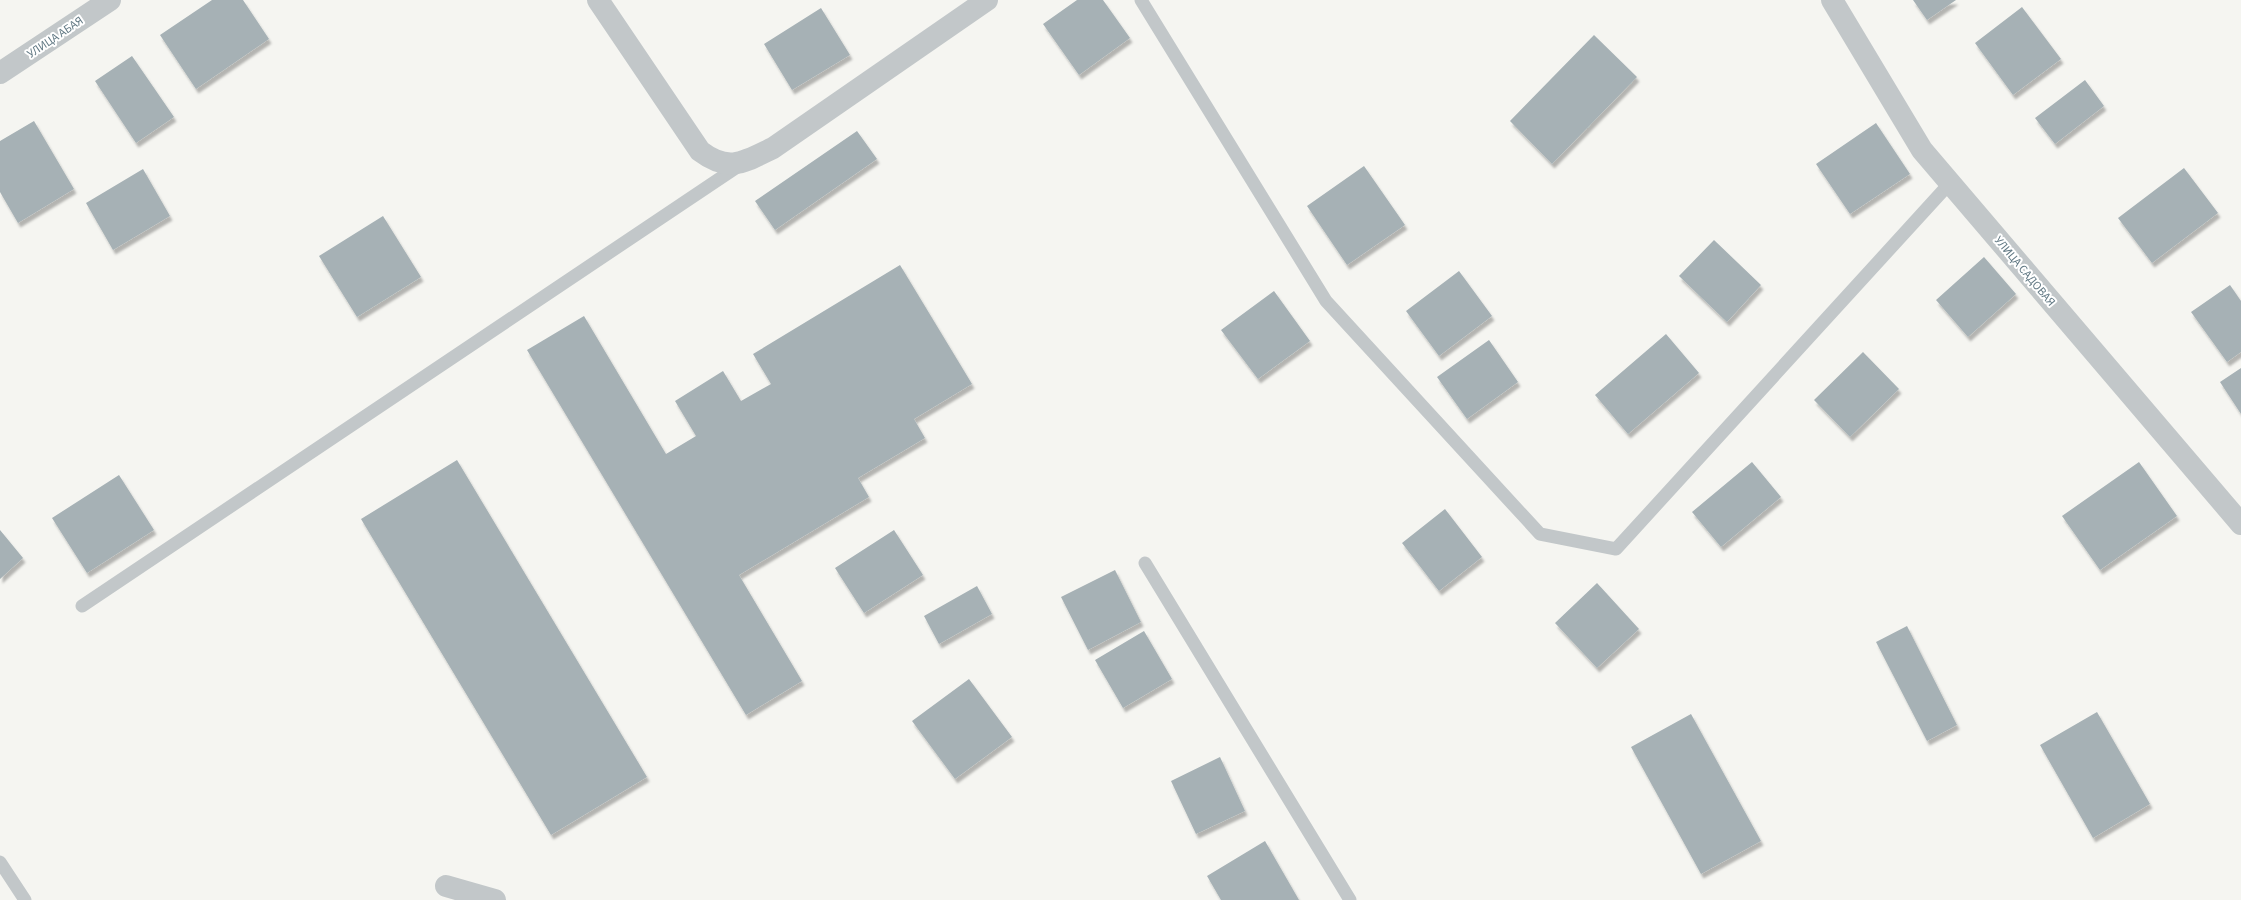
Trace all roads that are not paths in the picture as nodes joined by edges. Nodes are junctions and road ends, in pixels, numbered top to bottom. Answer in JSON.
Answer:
{"nodes":[{"id":1,"x":110,"y":0,"type":"edge"},
{"id":2,"x":598,"y":0,"type":"edge"},
{"id":3,"x":987,"y":0,"type":"edge"},
{"id":4,"x":1141,"y":0,"type":"edge"},
{"id":5,"x":1832,"y":0,"type":"edge"},
{"id":6,"x":0,"y":73,"type":"edge"},
{"id":7,"x":742,"y":164,"type":"junction"},
{"id":8,"x":1950,"y":182,"type":"junction"},
{"id":9,"x":2241,"y":524,"type":"edge"},
{"id":10,"x":1145,"y":563,"type":"dead end"},
{"id":11,"x":82,"y":606,"type":"dead end"},
{"id":12,"x":0,"y":862,"type":"edge"},
{"id":13,"x":446,"y":886,"type":"dead end"},
{"id":14,"x":25,"y":900,"type":"edge"},
{"id":15,"x":495,"y":900,"type":"edge"},
{"id":16,"x":1350,"y":900,"type":"edge"}],
"edges":[{"from":1,"to":6,"type":"street","name":"УЛИЦА АБАЯ"},
{"from":2,"to":7,"type":"street"},
{"from":3,"to":7,"type":"street"},
{"from":4,"to":8,"type":"lane"},
{"from":5,"to":8,"type":"street","name":"УЛИЦА САДОВАЯ"},
{"from":7,"to":11,"type":"lane"},
{"from":8,"to":9,"type":"street","name":"УЛИЦА САДОВАЯ"},
{"from":10,"to":16,"type":"lane"},
{"from":12,"to":14,"type":"lane"},
{"from":13,"to":15,"type":"street"}]}
